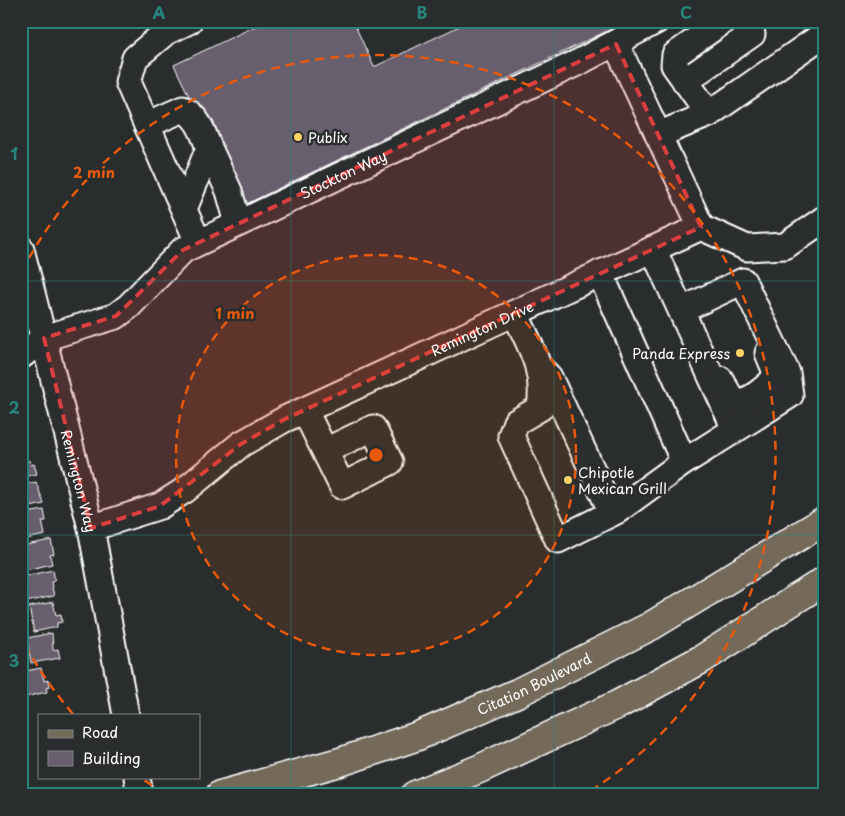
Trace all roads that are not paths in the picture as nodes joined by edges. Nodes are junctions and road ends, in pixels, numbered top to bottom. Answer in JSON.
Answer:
{"nodes":[{"id":1,"x":189,"y":21,"type":"edge"},
{"id":2,"x":656,"y":21,"type":"edge"},
{"id":3,"x":723,"y":21,"type":"edge"},
{"id":4,"x":742,"y":21,"type":"edge"},
{"id":5,"x":824,"y":34,"type":"edge"},
{"id":6,"x":616,"y":44,"type":"junction"},
{"id":7,"x":685,"y":81,"type":"junction"},
{"id":8,"x":709,"y":114,"type":"junction"},
{"id":9,"x":147,"y":125,"type":"junction"},
{"id":10,"x":658,"y":135,"type":"junction"},
{"id":11,"x":209,"y":148,"type":"junction"},
{"id":12,"x":184,"y":210,"type":"junction"},
{"id":13,"x":824,"y":219,"type":"edge"},
{"id":14,"x":238,"y":223,"type":"junction"},
{"id":15,"x":701,"y":227,"type":"junction"},
{"id":16,"x":198,"y":242,"type":"junction"},
{"id":17,"x":21,"y":248,"type":"edge"},
{"id":18,"x":653,"y":249,"type":"junction"},
{"id":19,"x":600,"y":273,"type":"junction"},
{"id":20,"x":682,"y":310,"type":"junction"},
{"id":21,"x":515,"y":313,"type":"junction"},
{"id":22,"x":759,"y":328,"type":"junction"},
{"id":23,"x":33,"y":335,"type":"edge"},
{"id":24,"x":21,"y":356,"type":"edge"},
{"id":25,"x":702,"y":357,"type":"junction"},
{"id":26,"x":540,"y":367,"type":"junction"},
{"id":27,"x":540,"y":408,"type":"junction"},
{"id":28,"x":305,"y":411,"type":"junction"},
{"id":29,"x":735,"y":429,"type":"junction"},
{"id":30,"x":571,"y":431,"type":"junction"},
{"id":31,"x":325,"y":451,"type":"dead end"},
{"id":32,"x":521,"y":458,"type":"junction"},
{"id":33,"x":684,"y":462,"type":"junction"},
{"id":34,"x":594,"y":493,"type":"dead end"},
{"id":35,"x":612,"y":513,"type":"junction"},
{"id":36,"x":824,"y":521,"type":"edge"},
{"id":37,"x":92,"y":528,"type":"junction"},
{"id":38,"x":824,"y":582,"type":"edge"},
{"id":39,"x":126,"y":714,"type":"edge"},
{"id":40,"x":137,"y":778,"type":"edge"},
{"id":41,"x":140,"y":795,"type":"edge"},
{"id":42,"x":220,"y":795,"type":"edge"},
{"id":43,"x":414,"y":795,"type":"edge"}],
"edges":[{"from":1,"to":9,"type":"street"},
{"from":2,"to":6,"type":"street","name":"Stockton Way"},
{"from":3,"to":7,"type":"street"},
{"from":4,"to":7,"type":"street"},
{"from":5,"to":8,"type":"street"},
{"from":6,"to":10,"type":"street"},
{"from":6,"to":14,"type":"street","name":"Stockton Way"},
{"from":7,"to":8,"type":"street"},
{"from":8,"to":10,"type":"street"},
{"from":9,"to":11,"type":"street"},
{"from":9,"to":12,"type":"street"},
{"from":10,"to":15,"type":"street"},
{"from":11,"to":12,"type":"street"},
{"from":11,"to":14,"type":"street"},
{"from":12,"to":16,"type":"street"},
{"from":13,"to":15,"type":"street"},
{"from":14,"to":16,"type":"street","name":"Stockton Way"},
{"from":15,"to":18,"type":"street","name":"Remington Drive"},
{"from":16,"to":23,"type":"street","name":"Stockton Way"},
{"from":17,"to":23,"type":"street","name":"Remington Way"},
{"from":18,"to":19,"type":"street","name":"Remington Drive"},
{"from":18,"to":20,"type":"street"},
{"from":19,"to":21,"type":"street","name":"Remington Drive"},
{"from":19,"to":33,"type":"street"},
{"from":20,"to":22,"type":"street"},
{"from":20,"to":25,"type":"street"},
{"from":21,"to":26,"type":"street"},
{"from":21,"to":28,"type":"street","name":"Remington Drive"},
{"from":22,"to":25,"type":"street"},
{"from":22,"to":29,"type":"street"},
{"from":23,"to":24,"type":"street","name":"Stockton Way"},
{"from":23,"to":37,"type":"street","name":"Remington Way"},
{"from":25,"to":29,"type":"street"},
{"from":26,"to":27,"type":"street"},
{"from":26,"to":30,"type":"street"},
{"from":27,"to":30,"type":"street"},
{"from":27,"to":32,"type":"street"},
{"from":28,"to":31,"type":"street"},
{"from":28,"to":37,"type":"street","name":"Remington Drive"},
{"from":29,"to":33,"type":"street"},
{"from":30,"to":35,"type":"street"},
{"from":32,"to":34,"type":"street"},
{"from":32,"to":35,"type":"street"},
{"from":33,"to":35,"type":"street"},
{"from":36,"to":42,"type":"main road","name":"Citation Boulevard"},
{"from":37,"to":39,"type":"street","name":"Remington Way"},
{"from":38,"to":43,"type":"main road"},
{"from":40,"to":41,"type":"street"}]}
